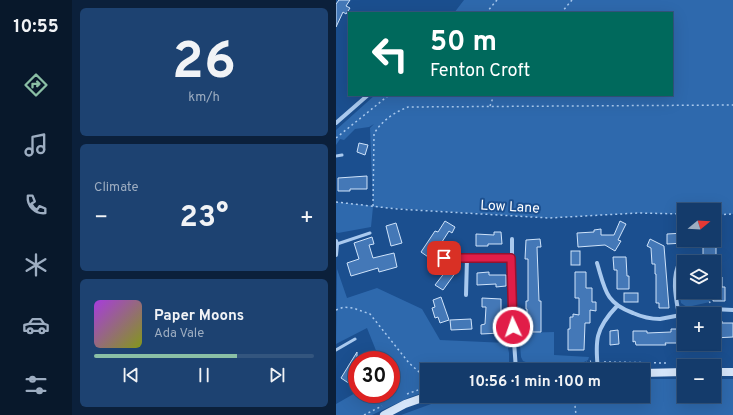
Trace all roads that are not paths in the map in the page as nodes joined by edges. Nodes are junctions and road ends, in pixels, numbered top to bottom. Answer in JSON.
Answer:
{"nodes":[{"id":1,"x":367,"y":96,"type":"edge"},
{"id":2,"x":336,"y":123,"type":"edge"},
{"id":3,"x":336,"y":156,"type":"edge"},
{"id":4,"x":342,"y":156,"type":"dead end"},
{"id":5,"x":370,"y":233,"type":"dead end"},
{"id":6,"x":512,"y":239,"type":"dead end"},
{"id":7,"x":337,"y":242,"type":"edge"},
{"id":8,"x":336,"y":255,"type":"edge"},
{"id":9,"x":444,"y":258,"type":"dead end"},
{"id":10,"x":467,"y":258,"type":"junction"},
{"id":11,"x":511,"y":258,"type":"junction"},
{"id":12,"x":597,"y":263,"type":"dead end"},
{"id":13,"x":677,"y":266,"type":"edge"},
{"id":14,"x":466,"y":295,"type":"dead end"},
{"id":15,"x":616,"y":306,"type":"junction"},
{"id":16,"x":678,"y":307,"type":"edge"},
{"id":17,"x":721,"y":309,"type":"edge"},
{"id":18,"x":733,"y":310,"type":"edge"},
{"id":19,"x":677,"y":315,"type":"edge"},
{"id":20,"x":355,"y":340,"type":"dead end"},
{"id":21,"x":336,"y":350,"type":"edge"},
{"id":22,"x":516,"y":363,"type":"edge"},
{"id":23,"x":597,"y":363,"type":"edge"},
{"id":24,"x":677,"y":372,"type":"edge"},
{"id":25,"x":721,"y":372,"type":"edge"},
{"id":26,"x":733,"y":372,"type":"edge"},
{"id":27,"x":650,"y":373,"type":"edge"},
{"id":28,"x":420,"y":399,"type":"edge"},
{"id":29,"x":384,"y":415,"type":"edge"}],
"edges":[{"from":1,"to":2,"type":"street"},
{"from":3,"to":4,"type":"lane"},
{"from":5,"to":7,"type":"lane"},
{"from":6,"to":11,"type":"street"},
{"from":7,"to":8,"type":"street"},
{"from":9,"to":10,"type":"street"},
{"from":10,"to":11,"type":"street"},
{"from":10,"to":14,"type":"street"},
{"from":11,"to":22,"type":"street"},
{"from":12,"to":15,"type":"street"},
{"from":13,"to":16,"type":"street"},
{"from":15,"to":19,"type":"street"},
{"from":15,"to":23,"type":"street"},
{"from":17,"to":18,"type":"street"},
{"from":20,"to":21,"type":"lane"},
{"from":24,"to":27,"type":"street"},
{"from":25,"to":26,"type":"street"},
{"from":28,"to":29,"type":"street"}]}
